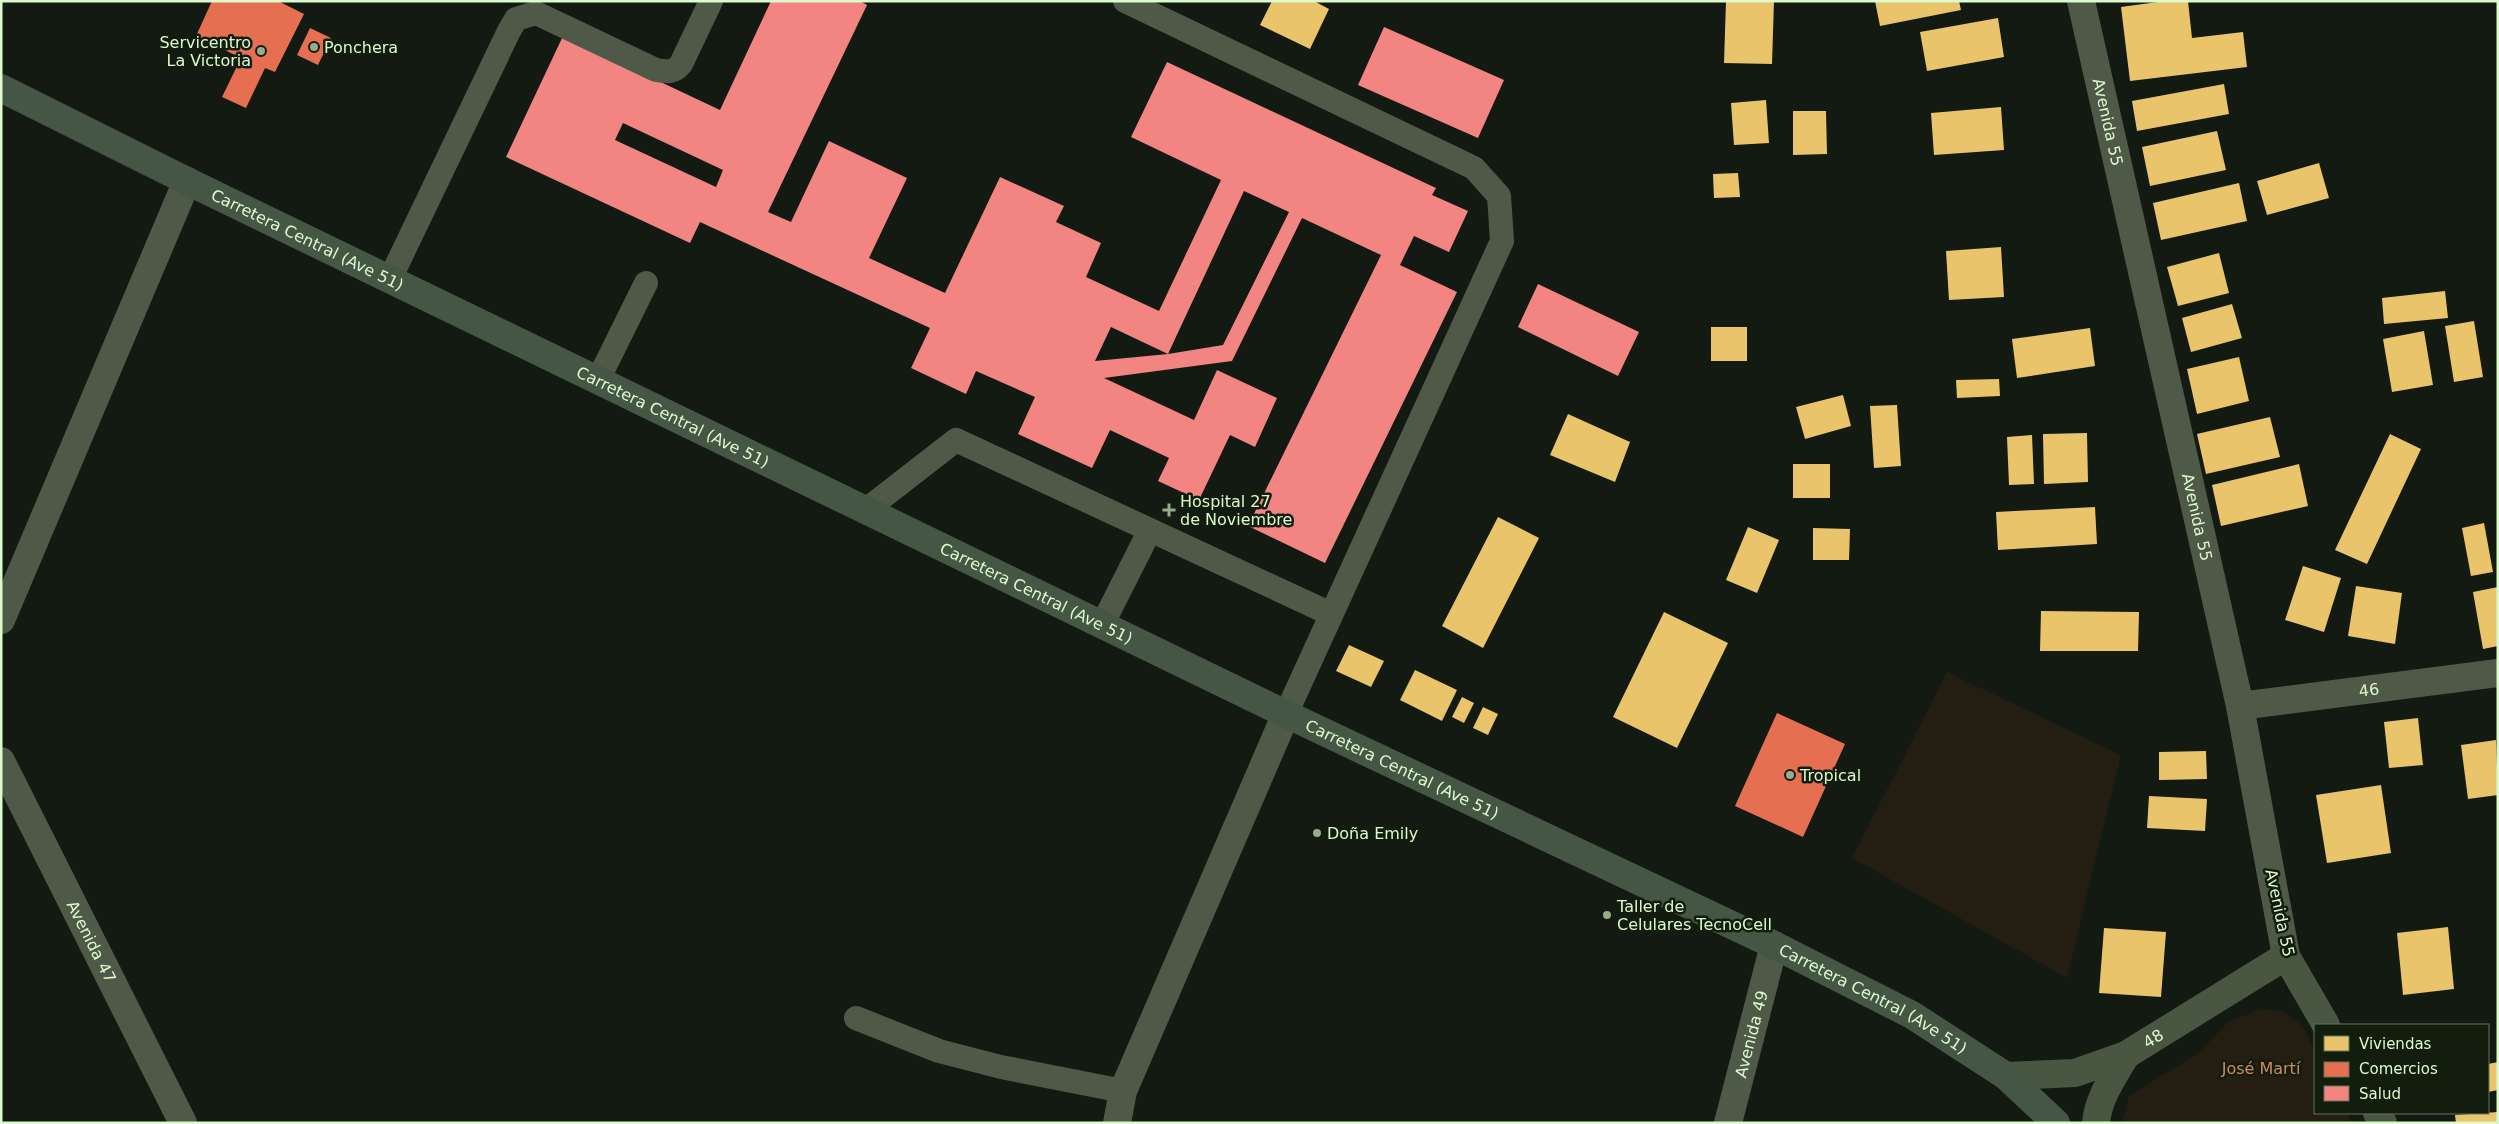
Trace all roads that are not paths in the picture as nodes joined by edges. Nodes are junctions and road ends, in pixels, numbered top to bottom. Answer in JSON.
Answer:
{"nodes":[{"id":1,"x":712,"y":1,"type":"edge"},
{"id":2,"x":1125,"y":1,"type":"edge"},
{"id":3,"x":2081,"y":1,"type":"edge"},
{"id":4,"x":1,"y":88,"type":"edge"},
{"id":5,"x":187,"y":181,"type":"junction"},
{"id":6,"x":390,"y":279,"type":"junction"},
{"id":7,"x":646,"y":283,"type":"dead end"},
{"id":8,"x":598,"y":380,"type":"junction"},
{"id":9,"x":866,"y":510,"type":"junction"},
{"id":10,"x":1150,"y":530,"type":"junction"},
{"id":11,"x":1331,"y":614,"type":"junction"},
{"id":12,"x":1,"y":620,"type":"edge"},
{"id":13,"x":1102,"y":625,"type":"junction"},
{"id":14,"x":2498,"y":674,"type":"edge"},
{"id":15,"x":2240,"y":706,"type":"junction"},
{"id":16,"x":1286,"y":714,"type":"junction"},
{"id":17,"x":1,"y":760,"type":"edge"},
{"id":18,"x":1774,"y":945,"type":"junction"},
{"id":19,"x":2286,"y":956,"type":"junction"},
{"id":20,"x":856,"y":1018,"type":"dead end"},
{"id":21,"x":2325,"y":1024,"type":"edge"},
{"id":22,"x":2126,"y":1055,"type":"junction"},
{"id":23,"x":2006,"y":1076,"type":"junction"},
{"id":24,"x":1123,"y":1091,"type":"junction"},
{"id":25,"x":183,"y":1123,"type":"edge"},
{"id":26,"x":1118,"y":1123,"type":"edge"},
{"id":27,"x":1728,"y":1123,"type":"edge"},
{"id":28,"x":2056,"y":1123,"type":"edge"},
{"id":29,"x":2096,"y":1123,"type":"edge"}],
"edges":[{"from":1,"to":6,"type":"lane"},
{"from":2,"to":11,"type":"lane"},
{"from":3,"to":15,"type":"street","name":"Avenida 55"},
{"from":4,"to":5,"type":"main road","name":"Carretera Central (Ave 51)"},
{"from":5,"to":6,"type":"main road","name":"Carretera Central (Ave 51)"},
{"from":5,"to":12,"type":"street"},
{"from":6,"to":8,"type":"main road","name":"Carretera Central (Ave 51)"},
{"from":7,"to":8,"type":"lane"},
{"from":8,"to":9,"type":"main road","name":"Carretera Central (Ave 51)"},
{"from":9,"to":10,"type":"lane"},
{"from":9,"to":13,"type":"main road","name":"Carretera Central (Ave 51)"},
{"from":10,"to":11,"type":"lane"},
{"from":10,"to":13,"type":"lane"},
{"from":11,"to":16,"type":"lane"},
{"from":13,"to":16,"type":"main road","name":"Carretera Central (Ave 51)"},
{"from":14,"to":15,"type":"street","name":"46"},
{"from":15,"to":19,"type":"street","name":"Avenida 55"},
{"from":16,"to":18,"type":"main road","name":"Carretera Central (Ave 51)"},
{"from":16,"to":24,"type":"street"},
{"from":17,"to":25,"type":"street","name":"Avenida 47"},
{"from":18,"to":23,"type":"main road","name":"Carretera Central (Ave 51)"},
{"from":18,"to":27,"type":"street","name":"Avenida 49"},
{"from":19,"to":21,"type":"main road","name":"Avenida 55"},
{"from":19,"to":22,"type":"main road","name":"48"},
{"from":20,"to":24,"type":"lane"},
{"from":22,"to":23,"type":"main road","name":"48"},
{"from":22,"to":29,"type":"main road"},
{"from":23,"to":28,"type":"main road","name":"Carretera Central (Ave 51)"},
{"from":24,"to":26,"type":"street"}]}
